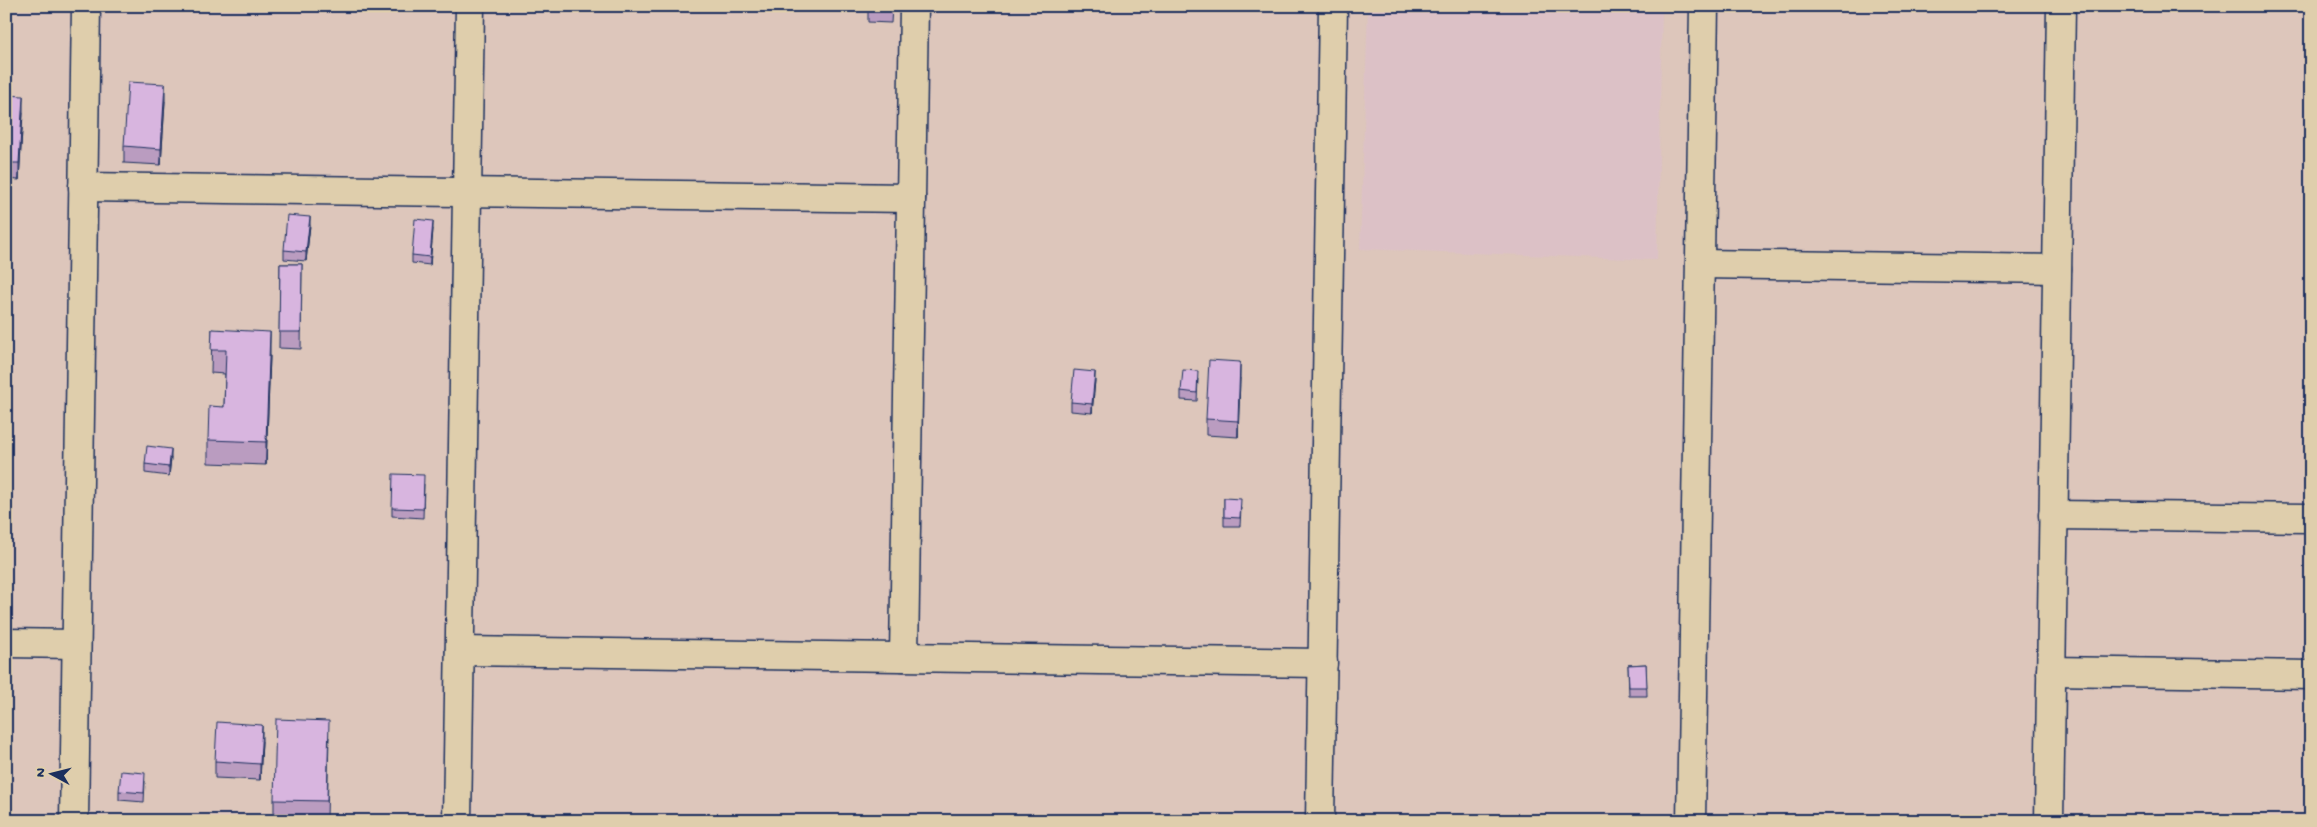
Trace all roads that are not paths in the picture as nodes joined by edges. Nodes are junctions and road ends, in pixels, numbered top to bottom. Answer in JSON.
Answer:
{"nodes":[{"id":1,"x":86,"y":6,"type":"edge"},
{"id":2,"x":470,"y":6,"type":"edge"},
{"id":3,"x":914,"y":6,"type":"edge"},
{"id":4,"x":1333,"y":6,"type":"edge"},
{"id":5,"x":1704,"y":6,"type":"edge"},
{"id":6,"x":2061,"y":6,"type":"edge"},
{"id":7,"x":84,"y":187,"type":"junction"},
{"id":8,"x":467,"y":192,"type":"junction"},
{"id":9,"x":911,"y":198,"type":"junction"},
{"id":10,"x":1700,"y":264,"type":"junction"},
{"id":11,"x":2057,"y":269,"type":"junction"},
{"id":12,"x":2053,"y":515,"type":"junction"},
{"id":13,"x":2311,"y":518,"type":"edge"},
{"id":14,"x":6,"y":643,"type":"edge"},
{"id":15,"x":76,"y":644,"type":"junction"},
{"id":16,"x":460,"y":651,"type":"junction"},
{"id":17,"x":904,"y":657,"type":"junction"},
{"id":18,"x":1323,"y":662,"type":"junction"},
{"id":19,"x":2051,"y":671,"type":"junction"},
{"id":20,"x":2311,"y":674,"type":"edge"},
{"id":21,"x":74,"y":821,"type":"edge"},
{"id":22,"x":457,"y":821,"type":"edge"},
{"id":23,"x":1320,"y":821,"type":"edge"},
{"id":24,"x":1691,"y":821,"type":"edge"},
{"id":25,"x":2049,"y":821,"type":"edge"}],
"edges":[{"from":1,"to":7,"type":"street"},
{"from":2,"to":8,"type":"street"},
{"from":3,"to":9,"type":"street"},
{"from":4,"to":18,"type":"street"},
{"from":5,"to":10,"type":"street"},
{"from":6,"to":11,"type":"street"},
{"from":7,"to":8,"type":"street"},
{"from":7,"to":15,"type":"street"},
{"from":8,"to":9,"type":"street"},
{"from":8,"to":16,"type":"street"},
{"from":9,"to":17,"type":"street"},
{"from":10,"to":11,"type":"street"},
{"from":10,"to":24,"type":"street"},
{"from":11,"to":12,"type":"street"},
{"from":12,"to":13,"type":"street"},
{"from":12,"to":19,"type":"street"},
{"from":14,"to":15,"type":"street"},
{"from":15,"to":21,"type":"street"},
{"from":16,"to":17,"type":"street"},
{"from":16,"to":22,"type":"street"},
{"from":17,"to":18,"type":"street"},
{"from":18,"to":23,"type":"street"},
{"from":19,"to":20,"type":"street"},
{"from":19,"to":25,"type":"street"}]}
